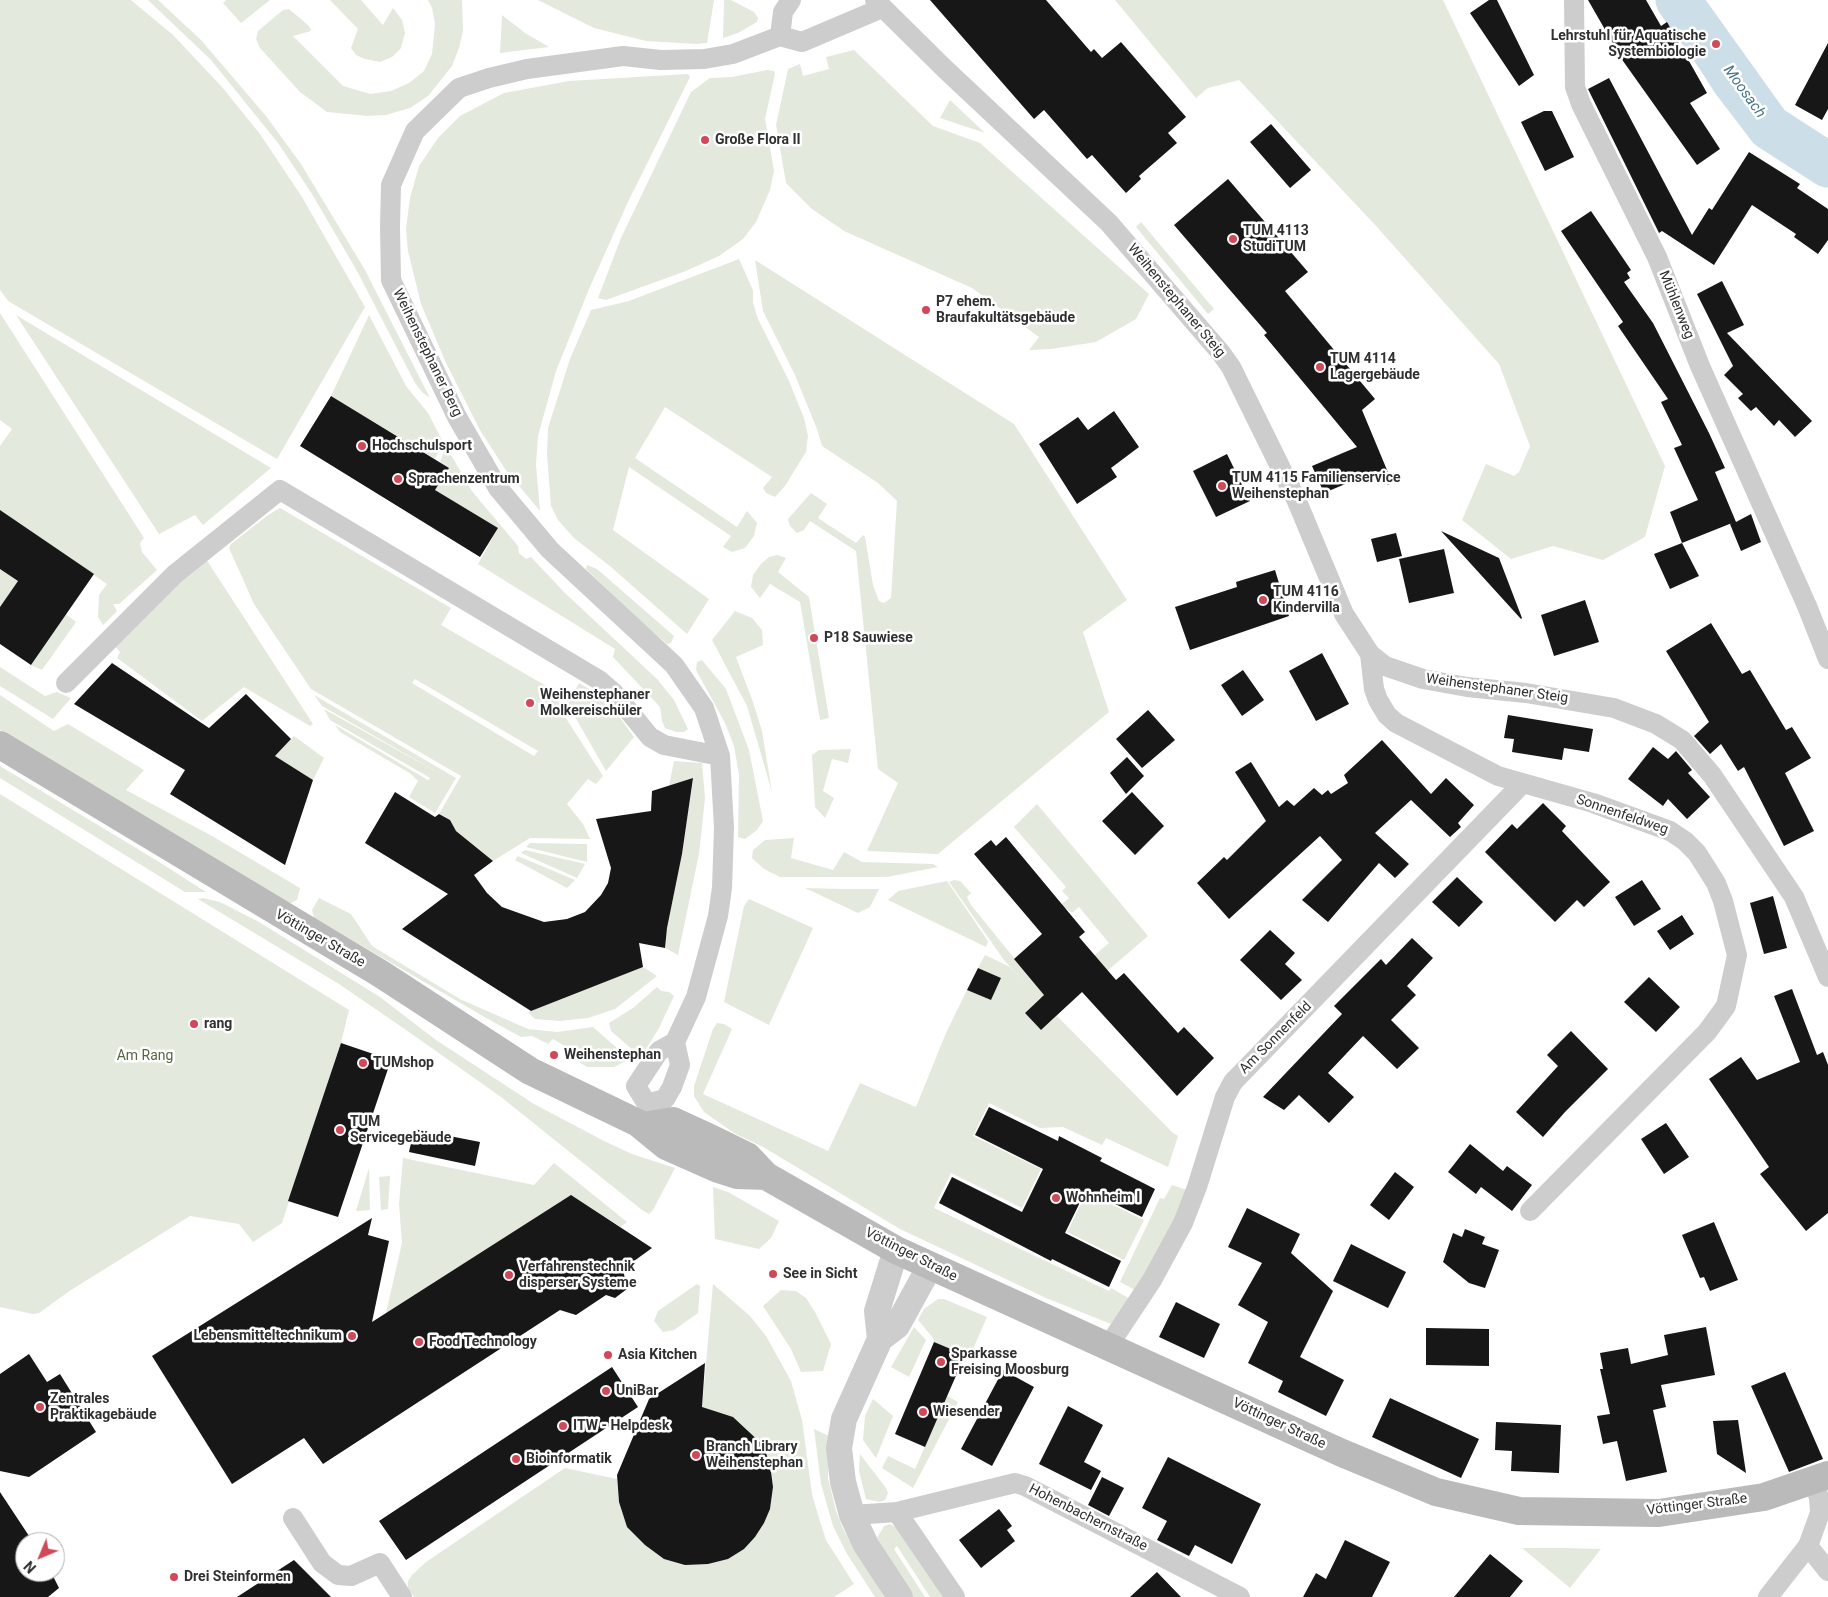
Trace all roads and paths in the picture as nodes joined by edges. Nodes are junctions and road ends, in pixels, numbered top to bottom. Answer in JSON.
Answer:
{"nodes":[{"id":1,"x":792,"y":0,"type":"edge"},
{"id":2,"x":1574,"y":0,"type":"edge"},
{"id":3,"x":879,"y":4,"type":"edge"},
{"id":4,"x":780,"y":36,"type":"junction"},
{"id":5,"x":1808,"y":606,"type":"junction"},
{"id":6,"x":1828,"y":627,"type":"edge"},
{"id":7,"x":1370,"y":654,"type":"junction"},
{"id":8,"x":1828,"y":660,"type":"edge"},
{"id":9,"x":66,"y":684,"type":"dead end"},
{"id":10,"x":0,"y":745,"type":"edge"},
{"id":11,"x":720,"y":756,"type":"junction"},
{"id":12,"x":1522,"y":784,"type":"junction"},
{"id":13,"x":1828,"y":977,"type":"edge"},
{"id":14,"x":675,"y":1042,"type":"junction"},
{"id":15,"x":643,"y":1118,"type":"junction"},
{"id":16,"x":1530,"y":1211,"type":"dead end"},
{"id":17,"x":896,"y":1250,"type":"junction"},
{"id":18,"x":930,"y":1266,"type":"junction"},
{"id":19,"x":880,"y":1339,"type":"junction"},
{"id":20,"x":1109,"y":1345,"type":"junction"},
{"id":21,"x":1821,"y":1478,"type":"edge"},
{"id":22,"x":898,"y":1512,"type":"junction"},
{"id":23,"x":852,"y":1516,"type":"junction"},
{"id":24,"x":293,"y":1518,"type":"dead end"},
{"id":25,"x":1808,"y":1546,"type":"junction"},
{"id":26,"x":1828,"y":1571,"type":"edge"},
{"id":27,"x":402,"y":1597,"type":"edge"},
{"id":28,"x":900,"y":1597,"type":"edge"},
{"id":29,"x":955,"y":1597,"type":"edge"},
{"id":30,"x":1240,"y":1597,"type":"edge"},
{"id":31,"x":1768,"y":1597,"type":"edge"}],
"edges":[{"from":1,"to":4,"type":"street"},
{"from":2,"to":5,"type":"street","name":"Mühlenweg"},
{"from":3,"to":4,"type":"street"},
{"from":3,"to":7,"type":"street","name":"Weihenstephaner Steig"},
{"from":4,"to":11,"type":"street","name":"Weihenstephaner Berg"},
{"from":5,"to":6,"type":"street","name":"Mühlenweg"},
{"from":5,"to":8,"type":"street","name":"Mühlenweg"},
{"from":7,"to":12,"type":"street","name":"Sonnenfeldweg"},
{"from":7,"to":13,"type":"street","name":"Weihenstephaner Steig"},
{"from":9,"to":11,"type":"street"},
{"from":10,"to":15,"type":"main road","name":"Vöttinger Straße"},
{"from":11,"to":14,"type":"street","name":"Weihenstephaner Berg"},
{"from":12,"to":16,"type":"street","name":"Sonnenfeldweg"},
{"from":12,"to":20,"type":"street","name":"Am Sonnenfeld"},
{"from":14,"to":15,"type":"street"},
{"from":14,"to":15,"type":"street","name":"Weihenstephaner Berg"},
{"from":15,"to":17,"type":"main road","name":"Vöttinger Straße"},
{"from":17,"to":18,"type":"main road","name":"Vöttinger Straße"},
{"from":17,"to":19,"type":"street"},
{"from":18,"to":19,"type":"street"},
{"from":18,"to":20,"type":"main road","name":"Vöttinger Straße"},
{"from":19,"to":23,"type":"street"},
{"from":20,"to":21,"type":"main road","name":"Vöttinger Straße"},
{"from":21,"to":25,"type":"street"},
{"from":22,"to":23,"type":"street","name":"Hohenbachernstraße"},
{"from":22,"to":29,"type":"street"},
{"from":22,"to":30,"type":"street","name":"Hohenbachernstraße"},
{"from":23,"to":28,"type":"street"},
{"from":24,"to":27,"type":"street"},
{"from":25,"to":26,"type":"street"},
{"from":25,"to":31,"type":"street"}]}
